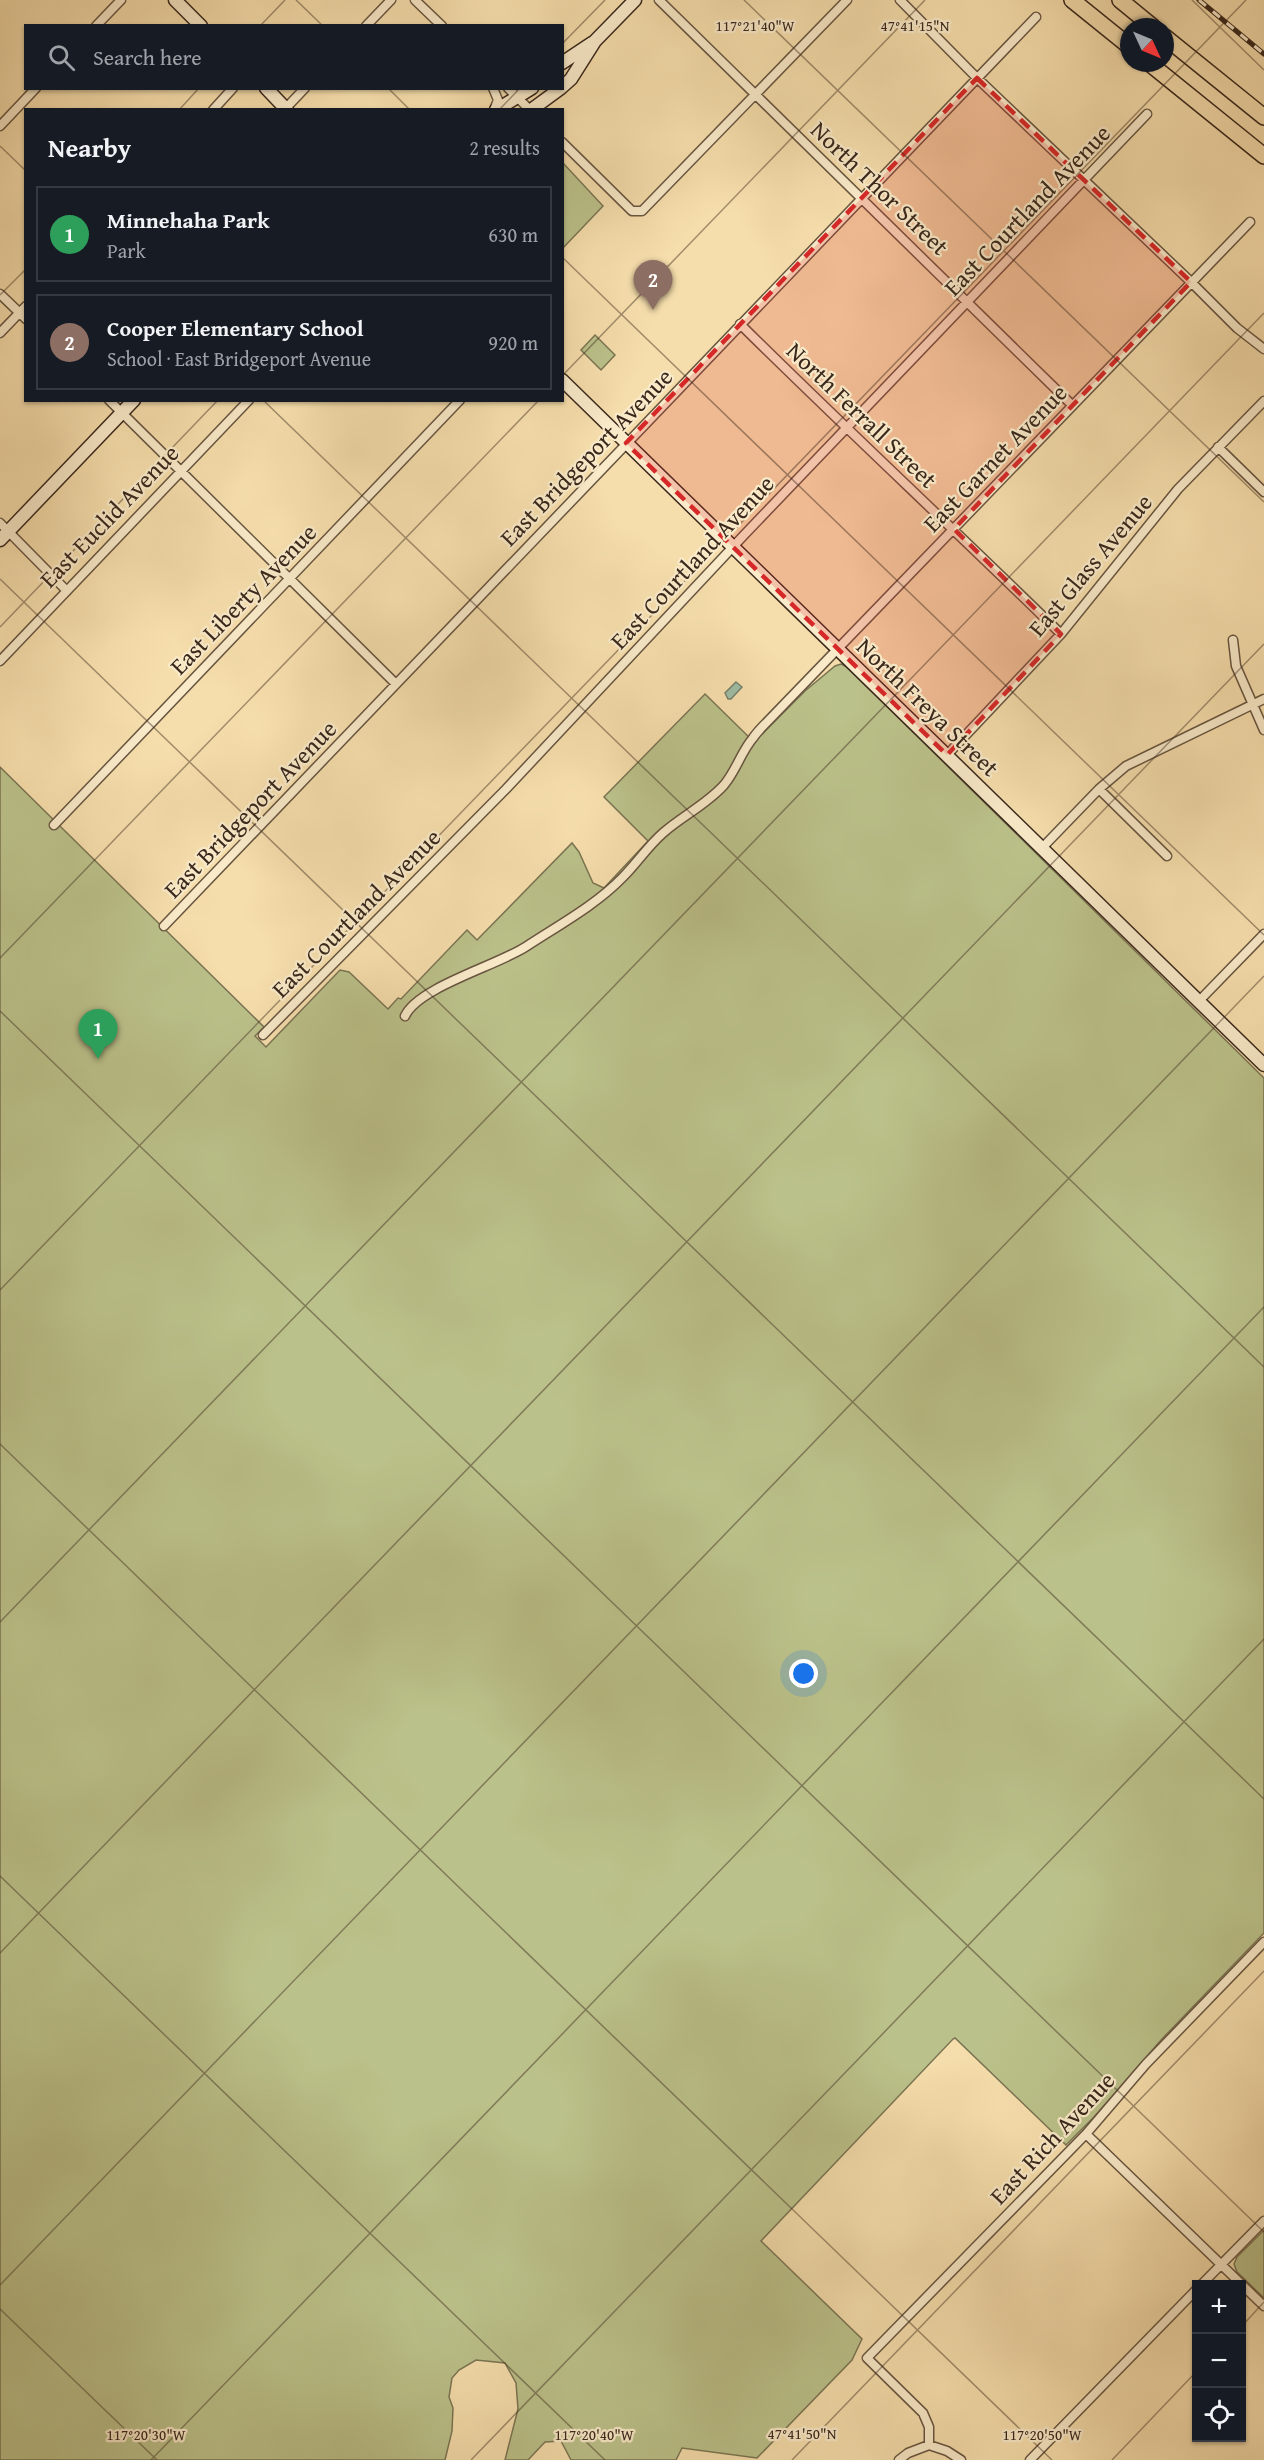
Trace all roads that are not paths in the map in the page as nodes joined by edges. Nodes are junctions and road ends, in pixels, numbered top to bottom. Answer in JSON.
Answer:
{"nodes":[{"id":1,"x":121,"y":0,"type":"edge"},
{"id":2,"x":175,"y":0,"type":"edge"},
{"id":3,"x":391,"y":0,"type":"edge"},
{"id":4,"x":415,"y":0,"type":"edge"},
{"id":5,"x":635,"y":0,"type":"edge"},
{"id":6,"x":659,"y":0,"type":"edge"},
{"id":7,"x":847,"y":0,"type":"edge"},
{"id":8,"x":900,"y":0,"type":"edge"},
{"id":9,"x":1072,"y":0,"type":"edge"},
{"id":10,"x":1120,"y":0,"type":"edge"},
{"id":11,"x":1036,"y":17,"type":"dead end"},
{"id":12,"x":1142,"y":18,"type":"edge"},
{"id":13,"x":98,"y":24,"type":"edge"},
{"id":14,"x":199,"y":24,"type":"edge"},
{"id":15,"x":368,"y":24,"type":"edge"},
{"id":16,"x":440,"y":24,"type":"edge"},
{"id":17,"x":1120,"y":39,"type":"edge"},
{"id":18,"x":595,"y":41,"type":"junction"},
{"id":19,"x":1174,"y":44,"type":"edge"},
{"id":20,"x":564,"y":62,"type":"edge"},
{"id":21,"x":1160,"y":72,"type":"edge"},
{"id":22,"x":977,"y":78,"type":"junction"},
{"id":23,"x":564,"y":86,"type":"edge"},
{"id":24,"x":34,"y":90,"type":"edge"},
{"id":25,"x":231,"y":90,"type":"edge"},
{"id":26,"x":268,"y":90,"type":"edge"},
{"id":27,"x":303,"y":90,"type":"edge"},
{"id":28,"x":494,"y":90,"type":"edge"},
{"id":29,"x":510,"y":90,"type":"edge"},
{"id":30,"x":529,"y":90,"type":"edge"},
{"id":31,"x":559,"y":90,"type":"edge"},
{"id":32,"x":755,"y":94,"type":"junction"},
{"id":33,"x":518,"y":98,"type":"junction"},
{"id":34,"x":215,"y":108,"type":"edge"},
{"id":35,"x":286,"y":108,"type":"edge"},
{"id":36,"x":288,"y":108,"type":"edge"},
{"id":37,"x":496,"y":108,"type":"edge"},
{"id":38,"x":499,"y":108,"type":"edge"},
{"id":39,"x":528,"y":108,"type":"edge"},
{"id":40,"x":533,"y":108,"type":"edge"},
{"id":41,"x":1147,"y":114,"type":"dead end"},
{"id":42,"x":1264,"y":117,"type":"edge"},
{"id":43,"x":0,"y":126,"type":"edge"},
{"id":44,"x":564,"y":144,"type":"edge"},
{"id":45,"x":1264,"y":156,"type":"edge"},
{"id":46,"x":1085,"y":180,"type":"junction"},
{"id":47,"x":861,"y":198,"type":"junction"},
{"id":48,"x":1250,"y":222,"type":"dead end"},
{"id":49,"x":1191,"y":282,"type":"junction"},
{"id":50,"x":0,"y":294,"type":"edge"},
{"id":51,"x":967,"y":301,"type":"junction"},
{"id":52,"x":23,"y":312,"type":"edge"},
{"id":53,"x":740,"y":324,"type":"junction"},
{"id":54,"x":0,"y":333,"type":"edge"},
{"id":55,"x":1264,"y":349,"type":"edge"},
{"id":56,"x":564,"y":383,"type":"edge"},
{"id":57,"x":1264,"y":401,"type":"edge"},
{"id":58,"x":111,"y":402,"type":"edge"},
{"id":59,"x":132,"y":402,"type":"edge"},
{"id":60,"x":247,"y":402,"type":"edge"},
{"id":61,"x":458,"y":402,"type":"edge"},
{"id":62,"x":1072,"y":405,"type":"junction"},
{"id":63,"x":122,"y":413,"type":"junction"},
{"id":64,"x":846,"y":428,"type":"junction"},
{"id":65,"x":626,"y":443,"type":"junction"},
{"id":66,"x":1218,"y":447,"type":"junction"},
{"id":67,"x":181,"y":472,"type":"junction"},
{"id":68,"x":1264,"y":492,"type":"edge"},
{"id":69,"x":954,"y":529,"type":"junction"},
{"id":70,"x":3,"y":531,"type":"edge"},
{"id":71,"x":734,"y":546,"type":"junction"},
{"id":72,"x":289,"y":579,"type":"junction"},
{"id":73,"x":67,"y":591,"type":"junction"},
{"id":74,"x":1061,"y":634,"type":"junction"},
{"id":75,"x":1233,"y":639,"type":"dead end"},
{"id":76,"x":837,"y":648,"type":"junction"},
{"id":77,"x":0,"y":661,"type":"edge"},
{"id":78,"x":396,"y":684,"type":"junction"},
{"id":79,"x":1264,"y":699,"type":"edge"},
{"id":80,"x":1254,"y":703,"type":"junction"},
{"id":81,"x":1264,"y":730,"type":"edge"},
{"id":82,"x":947,"y":755,"type":"junction"},
{"id":83,"x":1099,"y":789,"type":"junction"},
{"id":84,"x":54,"y":825,"type":"dead end"},
{"id":85,"x":1042,"y":848,"type":"junction"},
{"id":86,"x":1167,"y":856,"type":"dead end"},
{"id":87,"x":164,"y":926,"type":"dead end"},
{"id":88,"x":1264,"y":934,"type":"edge"},
{"id":89,"x":1198,"y":1002,"type":"junction"},
{"id":90,"x":405,"y":1016,"type":"dead end"},
{"id":91,"x":263,"y":1035,"type":"dead end"},
{"id":92,"x":1264,"y":1065,"type":"edge"},
{"id":93,"x":1264,"y":1942,"type":"edge"},
{"id":94,"x":1086,"y":2134,"type":"junction"},
{"id":95,"x":1264,"y":2220,"type":"edge"},
{"id":96,"x":1221,"y":2264,"type":"junction"},
{"id":97,"x":1206,"y":2280,"type":"edge"},
{"id":98,"x":1192,"y":2295,"type":"edge"},
{"id":99,"x":1264,"y":2306,"type":"edge"},
{"id":100,"x":929,"y":2445,"type":"junction"},
{"id":101,"x":899,"y":2460,"type":"edge"},
{"id":102,"x":961,"y":2460,"type":"edge"},
{"id":103,"x":1030,"y":2460,"type":"edge"}],
"edges":[{"from":1,"to":13,"type":"street"},
{"from":2,"to":14,"type":"street"},
{"from":3,"to":15,"type":"street"},
{"from":4,"to":16,"type":"street"},
{"from":5,"to":18,"type":"street"},
{"from":6,"to":32,"type":"street","name":"North Thor Street"},
{"from":7,"to":32,"type":"street"},
{"from":8,"to":22,"type":"street"},
{"from":9,"to":17,"type":"highway"},
{"from":10,"to":12,"type":"highway"},
{"from":11,"to":22,"type":"street","name":"East Bridgeport Avenue"},
{"from":18,"to":20,"type":"street"},
{"from":18,"to":23,"type":"street"},
{"from":19,"to":42,"type":"highway"},
{"from":21,"to":45,"type":"highway"},
{"from":22,"to":46,"type":"street"},
{"from":22,"to":47,"type":"street","name":"East Bridgeport Avenue"},
{"from":24,"to":43,"type":"street"},
{"from":25,"to":34,"type":"street"},
{"from":26,"to":35,"type":"street"},
{"from":27,"to":36,"type":"street"},
{"from":28,"to":37,"type":"street"},
{"from":29,"to":33,"type":"street"},
{"from":30,"to":33,"type":"street"},
{"from":31,"to":40,"type":"street"},
{"from":32,"to":44,"type":"street"},
{"from":32,"to":47,"type":"street","name":"North Thor Street"},
{"from":33,"to":38,"type":"street"},
{"from":33,"to":39,"type":"street"},
{"from":41,"to":46,"type":"street","name":"East Courtland Avenue"},
{"from":46,"to":49,"type":"street"},
{"from":46,"to":51,"type":"street","name":"East Courtland Avenue"},
{"from":47,"to":51,"type":"street","name":"North Thor Street"},
{"from":47,"to":53,"type":"street","name":"East Bridgeport Avenue"},
{"from":48,"to":49,"type":"street","name":"East Garnet Avenue"},
{"from":49,"to":55,"type":"street"},
{"from":49,"to":62,"type":"street","name":"East Garnet Avenue"},
{"from":50,"to":52,"type":"street"},
{"from":51,"to":62,"type":"street","name":"North Thor Street"},
{"from":51,"to":64,"type":"street","name":"East Courtland Avenue"},
{"from":52,"to":54,"type":"street"},
{"from":53,"to":64,"type":"street","name":"North Ferrall Street"},
{"from":53,"to":65,"type":"street","name":"East Bridgeport Avenue"},
{"from":56,"to":65,"type":"street","name":"North Freya Street"},
{"from":57,"to":66,"type":"street","name":"East Glass Avenue"},
{"from":58,"to":63,"type":"street"},
{"from":59,"to":63,"type":"street"},
{"from":60,"to":67,"type":"street","name":"East Euclid Avenue"},
{"from":61,"to":72,"type":"street","name":"East Liberty Avenue"},
{"from":62,"to":69,"type":"street","name":"East Garnet Avenue"},
{"from":63,"to":67,"type":"street"},
{"from":63,"to":70,"type":"street"},
{"from":64,"to":69,"type":"street","name":"North Ferrall Street"},
{"from":64,"to":71,"type":"street","name":"East Courtland Avenue"},
{"from":65,"to":71,"type":"street","name":"North Freya Street"},
{"from":65,"to":78,"type":"street","name":"East Bridgeport Avenue"},
{"from":66,"to":68,"type":"street"},
{"from":66,"to":74,"type":"street","name":"East Glass Avenue"},
{"from":67,"to":72,"type":"street"},
{"from":67,"to":73,"type":"street","name":"East Euclid Avenue"},
{"from":69,"to":74,"type":"street","name":"North Ferrall Street"},
{"from":69,"to":76,"type":"street","name":"East Garnet Avenue"},
{"from":70,"to":73,"type":"street"},
{"from":71,"to":76,"type":"street","name":"North Freya Street"},
{"from":71,"to":91,"type":"street","name":"East Courtland Avenue"},
{"from":72,"to":78,"type":"street"},
{"from":72,"to":84,"type":"street","name":"East Liberty Avenue"},
{"from":73,"to":77,"type":"street","name":"East Euclid Avenue"},
{"from":74,"to":82,"type":"street","name":"East Glass Avenue"},
{"from":75,"to":80,"type":"street"},
{"from":76,"to":82,"type":"street","name":"North Freya Street"},
{"from":76,"to":90,"type":"street","name":"East Garnet Avenue"},
{"from":78,"to":87,"type":"street","name":"East Bridgeport Avenue"},
{"from":79,"to":80,"type":"street"},
{"from":80,"to":81,"type":"street"},
{"from":80,"to":83,"type":"street"},
{"from":82,"to":85,"type":"street","name":"North Freya Street"},
{"from":83,"to":85,"type":"street"},
{"from":83,"to":86,"type":"street"},
{"from":85,"to":89,"type":"street","name":"North Freya Street"},
{"from":88,"to":89,"type":"street"},
{"from":89,"to":92,"type":"street","name":"North Freya Street"},
{"from":93,"to":94,"type":"street","name":"East Rich Avenue"},
{"from":94,"to":96,"type":"street"},
{"from":94,"to":100,"type":"street","name":"East Rich Avenue"},
{"from":95,"to":96,"type":"street"},
{"from":96,"to":97,"type":"street"},
{"from":96,"to":99,"type":"street"},
{"from":98,"to":103,"type":"street"},
{"from":100,"to":101,"type":"street"},
{"from":100,"to":102,"type":"street"}]}
